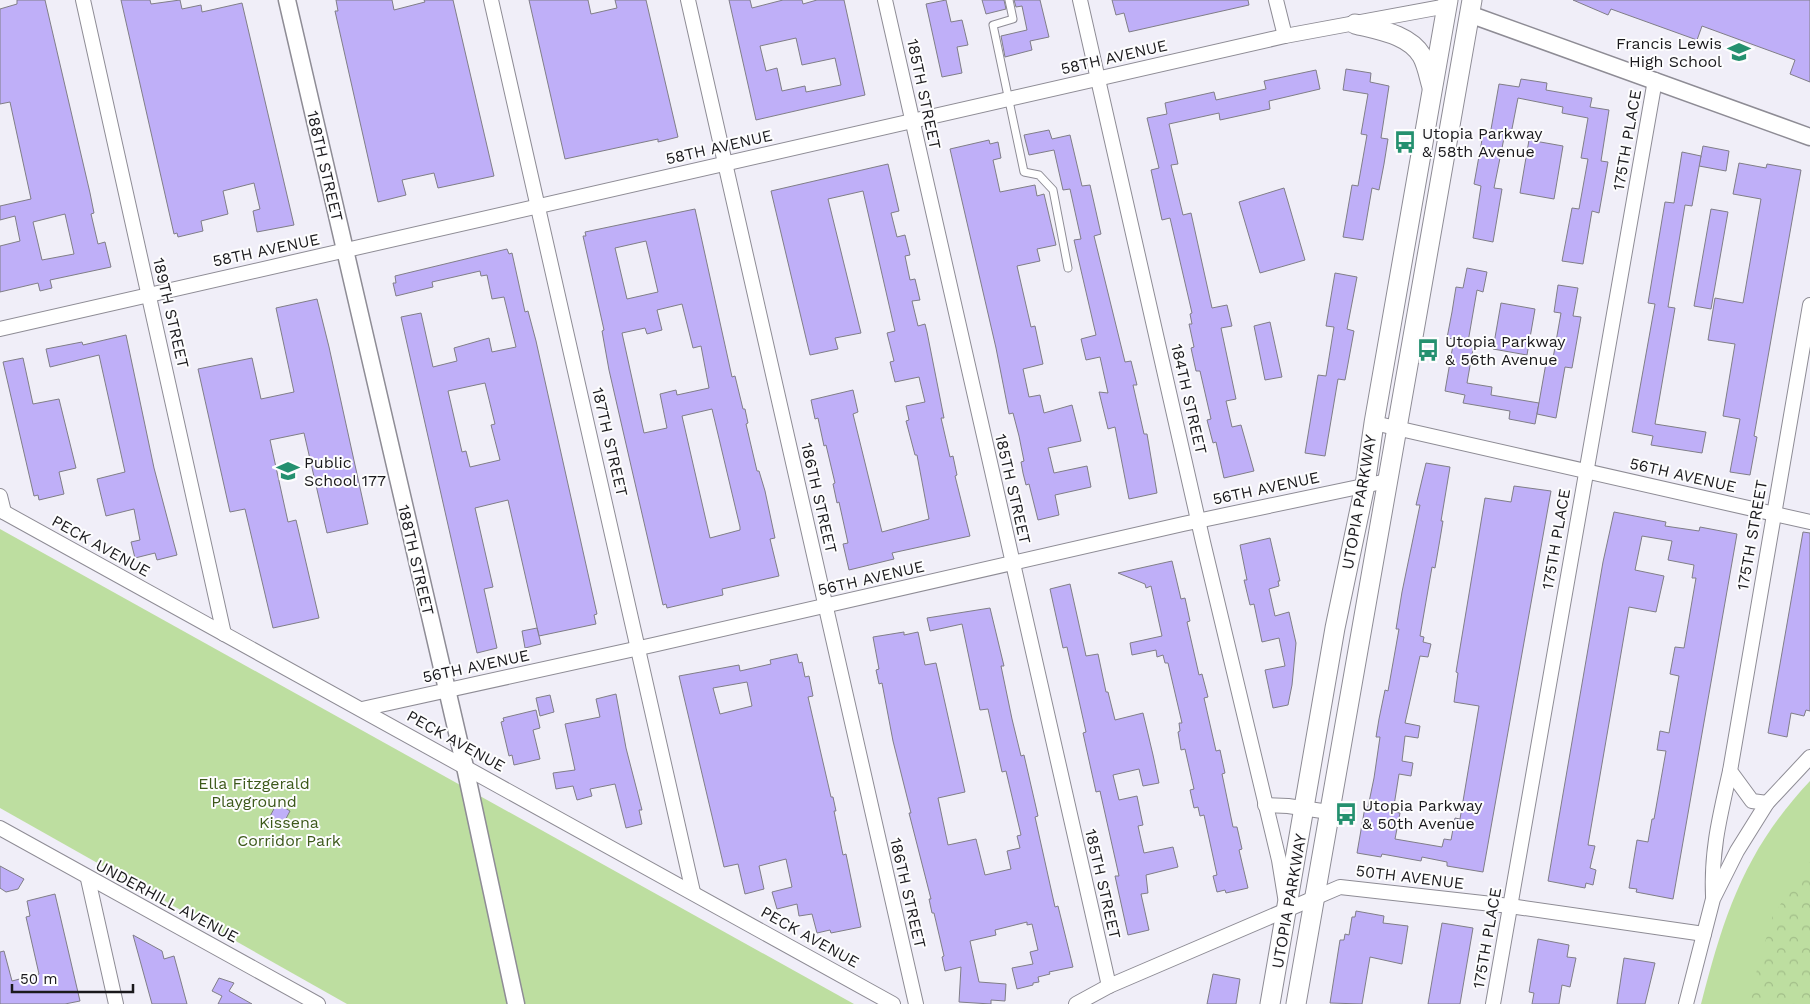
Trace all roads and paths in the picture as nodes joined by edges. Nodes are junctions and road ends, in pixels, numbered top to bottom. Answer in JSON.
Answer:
{"nodes":[{"id":1,"x":83,"y":0,"type":"edge"},
{"id":2,"x":287,"y":0,"type":"edge"},
{"id":3,"x":491,"y":0,"type":"edge"},
{"id":4,"x":688,"y":0,"type":"edge"},
{"id":5,"x":885,"y":0,"type":"edge"},
{"id":6,"x":1009,"y":0,"type":"edge"},
{"id":7,"x":1080,"y":0,"type":"edge"},
{"id":8,"x":1276,"y":0,"type":"edge"},
{"id":9,"x":1442,"y":2,"type":"edge"},
{"id":10,"x":1471,"y":7,"type":"edge"},
{"id":11,"x":1355,"y":24,"type":"junction"},
{"id":12,"x":1285,"y":36,"type":"junction"},
{"id":13,"x":1098,"y":79,"type":"junction"},
{"id":14,"x":1655,"y":80,"type":"junction"},
{"id":15,"x":1433,"y":88,"type":"junction"},
{"id":16,"x":1010,"y":99,"type":"junction"},
{"id":17,"x":911,"y":121,"type":"junction"},
{"id":18,"x":1810,"y":137,"type":"edge"},
{"id":19,"x":725,"y":164,"type":"junction"},
{"id":20,"x":538,"y":207,"type":"junction"},
{"id":21,"x":344,"y":251,"type":"junction"},
{"id":22,"x":1068,"y":268,"type":"dead end"},
{"id":23,"x":149,"y":293,"type":"junction"},
{"id":24,"x":1810,"y":305,"type":"edge"},
{"id":25,"x":0,"y":329,"type":"edge"},
{"id":26,"x":1374,"y":423,"type":"junction"},
{"id":27,"x":1396,"y":427,"type":"junction"},
{"id":28,"x":1586,"y":471,"type":"junction"},
{"id":29,"x":1388,"y":481,"type":"junction"},
{"id":30,"x":1365,"y":485,"type":"junction"},
{"id":31,"x":0,"y":496,"type":"edge"},
{"id":32,"x":2,"y":511,"type":"edge"},
{"id":33,"x":1773,"y":514,"type":"junction"},
{"id":34,"x":1198,"y":521,"type":"junction"},
{"id":35,"x":1810,"y":522,"type":"edge"},
{"id":36,"x":1012,"y":563,"type":"junction"},
{"id":37,"x":826,"y":606,"type":"junction"},
{"id":38,"x":224,"y":634,"type":"junction"},
{"id":39,"x":639,"y":648,"type":"junction"},
{"id":40,"x":446,"y":690,"type":"junction"},
{"id":41,"x":362,"y":709,"type":"junction"},
{"id":42,"x":1810,"y":756,"type":"edge"},
{"id":43,"x":465,"y":767,"type":"junction"},
{"id":44,"x":1730,"y":771,"type":"junction"},
{"id":45,"x":1767,"y":804,"type":"junction"},
{"id":46,"x":1264,"y":805,"type":"junction"},
{"id":47,"x":1306,"y":808,"type":"junction"},
{"id":48,"x":1329,"y":812,"type":"junction"},
{"id":49,"x":0,"y":828,"type":"edge"},
{"id":50,"x":88,"y":879,"type":"junction"},
{"id":51,"x":693,"y":892,"type":"junction"},
{"id":52,"x":1314,"y":899,"type":"junction"},
{"id":53,"x":1713,"y":899,"type":"junction"},
{"id":54,"x":1510,"y":906,"type":"junction"},
{"id":55,"x":1287,"y":910,"type":"junction"},
{"id":56,"x":1704,"y":934,"type":"junction"},
{"id":57,"x":1109,"y":986,"type":"junction"},
{"id":58,"x":315,"y":1003,"type":"edge"},
{"id":59,"x":116,"y":1004,"type":"edge"},
{"id":60,"x":516,"y":1004,"type":"edge"},
{"id":61,"x":894,"y":1004,"type":"edge"},
{"id":62,"x":916,"y":1004,"type":"edge"},
{"id":63,"x":1076,"y":1004,"type":"edge"},
{"id":64,"x":1270,"y":1004,"type":"edge"},
{"id":65,"x":1296,"y":1004,"type":"edge"},
{"id":66,"x":1493,"y":1004,"type":"edge"},
{"id":67,"x":1686,"y":1004,"type":"edge"}],
"edges":[{"from":1,"to":23,"type":"street","name":"189TH STREET"},
{"from":2,"to":21,"type":"street","name":"188TH STREET"},
{"from":3,"to":20,"type":"street","name":"187TH STREET"},
{"from":4,"to":19,"type":"street","name":"186TH STREET"},
{"from":5,"to":17,"type":"street","name":"185TH STREET"},
{"from":6,"to":16,"type":"lane"},
{"from":7,"to":13,"type":"street","name":"184TH STREET"},
{"from":8,"to":12,"type":"street"},
{"from":9,"to":10,"type":"street"},
{"from":9,"to":11,"type":"street","name":"58TH AVENUE"},
{"from":9,"to":15,"type":"main road","name":"UTOPIA PARKWAY"},
{"from":10,"to":14,"type":"street"},
{"from":10,"to":27,"type":"main road","name":"UTOPIA PARKWAY"},
{"from":11,"to":12,"type":"street","name":"58TH AVENUE"},
{"from":11,"to":15,"type":"main road"},
{"from":12,"to":13,"type":"street","name":"58TH AVENUE"},
{"from":13,"to":16,"type":"street","name":"58TH AVENUE"},
{"from":13,"to":34,"type":"street","name":"184TH STREET"},
{"from":14,"to":18,"type":"street"},
{"from":14,"to":28,"type":"street","name":"175TH PLACE"},
{"from":15,"to":26,"type":"main road","name":"UTOPIA PARKWAY"},
{"from":16,"to":17,"type":"street","name":"58TH AVENUE"},
{"from":16,"to":22,"type":"lane"},
{"from":17,"to":19,"type":"street","name":"58TH AVENUE"},
{"from":17,"to":36,"type":"street","name":"185TH STREET"},
{"from":19,"to":20,"type":"street","name":"58TH AVENUE"},
{"from":19,"to":37,"type":"street","name":"186TH STREET"},
{"from":20,"to":21,"type":"street","name":"58TH AVENUE"},
{"from":20,"to":39,"type":"street","name":"187TH STREET"},
{"from":21,"to":23,"type":"street","name":"58TH AVENUE"},
{"from":21,"to":40,"type":"street","name":"188TH STREET"},
{"from":23,"to":25,"type":"street","name":"58TH AVENUE"},
{"from":23,"to":38,"type":"street","name":"189TH STREET"},
{"from":24,"to":33,"type":"street","name":"175TH STREET"},
{"from":26,"to":27,"type":"street","name":"56TH AVENUE"},
{"from":26,"to":30,"type":"main road","name":"UTOPIA PARKWAY"},
{"from":27,"to":28,"type":"street","name":"56TH AVENUE"},
{"from":27,"to":29,"type":"main road","name":"UTOPIA PARKWAY"},
{"from":28,"to":33,"type":"street","name":"56TH AVENUE"},
{"from":28,"to":54,"type":"street","name":"175TH PLACE"},
{"from":29,"to":30,"type":"street","name":"56TH AVENUE"},
{"from":29,"to":48,"type":"main road","name":"UTOPIA PARKWAY"},
{"from":30,"to":34,"type":"street","name":"56TH AVENUE"},
{"from":30,"to":47,"type":"main road","name":"UTOPIA PARKWAY"},
{"from":31,"to":32,"type":"street"},
{"from":32,"to":38,"type":"street","name":"PECK AVENUE"},
{"from":33,"to":35,"type":"street","name":"56TH AVENUE"},
{"from":33,"to":44,"type":"street","name":"175TH STREET"},
{"from":34,"to":36,"type":"street","name":"56TH AVENUE"},
{"from":34,"to":46,"type":"street","name":"184TH STREET"},
{"from":36,"to":37,"type":"street","name":"56TH AVENUE"},
{"from":36,"to":57,"type":"street","name":"185TH STREET"},
{"from":37,"to":39,"type":"street","name":"56TH AVENUE"},
{"from":37,"to":62,"type":"street","name":"186TH STREET"},
{"from":38,"to":41,"type":"street","name":"PECK AVENUE"},
{"from":39,"to":40,"type":"street","name":"56TH AVENUE"},
{"from":39,"to":51,"type":"street","name":"187TH STREET"},
{"from":40,"to":41,"type":"street","name":"56TH AVENUE"},
{"from":40,"to":43,"type":"street","name":"188TH STREET"},
{"from":41,"to":43,"type":"street","name":"PECK AVENUE"},
{"from":42,"to":45,"type":"street"},
{"from":43,"to":51,"type":"street","name":"PECK AVENUE"},
{"from":43,"to":60,"type":"street","name":"188TH STREET"},
{"from":44,"to":45,"type":"street"},
{"from":44,"to":53,"type":"street","name":"175TH STREET"},
{"from":45,"to":53,"type":"street"},
{"from":46,"to":47,"type":"street"},
{"from":46,"to":55,"type":"street","name":"184TH STREET"},
{"from":47,"to":48,"type":"street"},
{"from":47,"to":55,"type":"main road","name":"UTOPIA PARKWAY"},
{"from":48,"to":52,"type":"main road","name":"UTOPIA PARKWAY"},
{"from":49,"to":50,"type":"street","name":"UNDERHILL AVENUE"},
{"from":50,"to":58,"type":"street","name":"UNDERHILL AVENUE"},
{"from":50,"to":59,"type":"street"},
{"from":51,"to":61,"type":"street","name":"PECK AVENUE"},
{"from":52,"to":54,"type":"street","name":"50TH AVENUE"},
{"from":52,"to":55,"type":"street","name":"50TH AVENUE"},
{"from":52,"to":65,"type":"main road","name":"UTOPIA PARKWAY"},
{"from":53,"to":56,"type":"street"},
{"from":54,"to":56,"type":"street","name":"50TH AVENUE"},
{"from":54,"to":66,"type":"street","name":"175TH PLACE"},
{"from":55,"to":57,"type":"street","name":"50TH AVENUE"},
{"from":55,"to":64,"type":"main road","name":"UTOPIA PARKWAY"},
{"from":56,"to":67,"type":"street"},
{"from":57,"to":63,"type":"street","name":"50TH AVENUE"}]}
